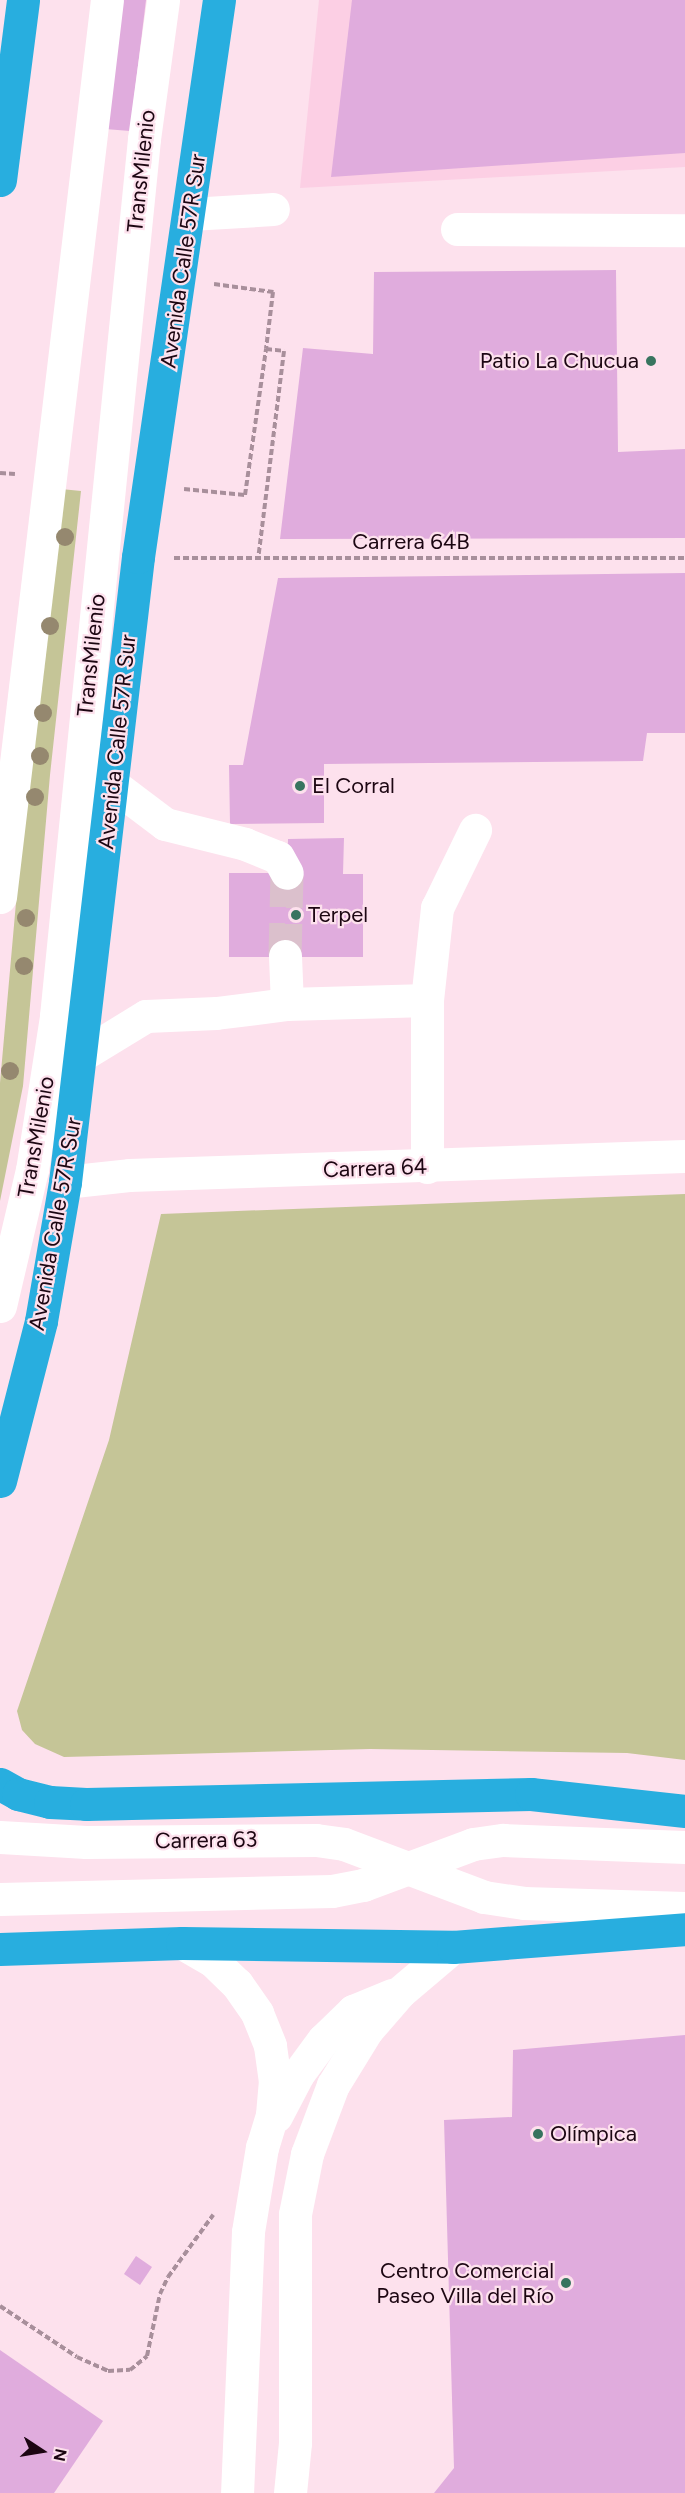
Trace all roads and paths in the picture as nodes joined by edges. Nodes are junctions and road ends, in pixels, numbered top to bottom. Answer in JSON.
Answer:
{"nodes":[{"id":1,"x":23,"y":0,"type":"edge"},
{"id":2,"x":107,"y":0,"type":"edge"},
{"id":3,"x":163,"y":0,"type":"edge"},
{"id":4,"x":200,"y":0,"type":"edge"},
{"id":5,"x":219,"y":0,"type":"edge"},
{"id":6,"x":211,"y":62,"type":"junction"},
{"id":7,"x":0,"y":180,"type":"edge"},
{"id":8,"x":273,"y":209,"type":"dead end"},
{"id":9,"x":190,"y":214,"type":"junction"},
{"id":10,"x":457,"y":229,"type":"dead end"},
{"id":11,"x":685,"y":230,"type":"edge"},
{"id":12,"x":180,"y":281,"type":"junction"},
{"id":13,"x":266,"y":349,"type":"junction"},
{"id":14,"x":0,"y":473,"type":"edge"},
{"id":15,"x":21,"y":475,"type":"dead end"},
{"id":16,"x":177,"y":489,"type":"dead end"},
{"id":17,"x":138,"y":557,"type":"junction"},
{"id":18,"x":685,"y":558,"type":"edge"},
{"id":19,"x":258,"y":559,"type":"junction"},
{"id":20,"x":112,"y":784,"type":"junction"},
{"id":21,"x":475,"y":830,"type":"dead end"},
{"id":22,"x":287,"y":873,"type":"dead end"},
{"id":23,"x":0,"y":897,"type":"edge"},
{"id":24,"x":285,"y":956,"type":"tunnel mouth"},
{"id":25,"x":427,"y":1000,"type":"junction"},
{"id":26,"x":287,"y":1004,"type":"junction"},
{"id":27,"x":82,"y":1055,"type":"junction"},
{"id":28,"x":685,"y":1156,"type":"edge"},
{"id":29,"x":427,"y":1167,"type":"junction"},
{"id":30,"x":65,"y":1182,"type":"junction"},
{"id":31,"x":0,"y":1306,"type":"edge"},
{"id":32,"x":0,"y":1481,"type":"edge"},
{"id":33,"x":0,"y":1784,"type":"edge"},
{"id":34,"x":685,"y":1811,"type":"edge"},
{"id":35,"x":0,"y":1837,"type":"edge"},
{"id":36,"x":685,"y":1847,"type":"edge"},
{"id":37,"x":408,"y":1869,"type":"junction"},
{"id":38,"x":0,"y":1899,"type":"edge"},
{"id":39,"x":685,"y":1908,"type":"edge"},
{"id":40,"x":685,"y":1929,"type":"edge"},
{"id":41,"x":182,"y":1943,"type":"junction"},
{"id":42,"x":453,"y":1947,"type":"junction"},
{"id":43,"x":0,"y":1949,"type":"edge"},
{"id":44,"x":400,"y":1992,"type":"junction"},
{"id":45,"x":262,"y":2147,"type":"junction"},
{"id":46,"x":218,"y":2206,"type":"dead end"},
{"id":47,"x":0,"y":2306,"type":"edge"},
{"id":48,"x":237,"y":2493,"type":"edge"},
{"id":49,"x":290,"y":2493,"type":"edge"}],
"edges":[{"from":1,"to":7,"type":"highway"},
{"from":2,"to":23,"type":"street"},
{"from":3,"to":31,"type":"street","name":"TransMilenio"},
{"from":4,"to":6,"type":"highway"},
{"from":5,"to":6,"type":"highway","name":"Avenida Calle 57R Sur"},
{"from":6,"to":9,"type":"highway","name":"Avenida Calle 57R Sur"},
{"from":8,"to":9,"type":"street"},
{"from":9,"to":12,"type":"highway","name":"Avenida Calle 57R Sur"},
{"from":10,"to":11,"type":"street"},
{"from":12,"to":13,"type":"path"},
{"from":12,"to":17,"type":"highway","name":"Avenida Calle 57R Sur"},
{"from":13,"to":16,"type":"path"},
{"from":13,"to":19,"type":"path"},
{"from":14,"to":15,"type":"path"},
{"from":17,"to":19,"type":"path","name":"Carrera 64B"},
{"from":17,"to":20,"type":"highway","name":"Avenida Calle 57R Sur"},
{"from":18,"to":19,"type":"path","name":"Carrera 64B"},
{"from":20,"to":22,"type":"street"},
{"from":20,"to":27,"type":"highway","name":"Avenida Calle 57R Sur"},
{"from":21,"to":25,"type":"street"},
{"from":24,"to":26,"type":"street"},
{"from":25,"to":26,"type":"street"},
{"from":25,"to":29,"type":"street"},
{"from":26,"to":27,"type":"street"},
{"from":27,"to":30,"type":"highway","name":"Avenida Calle 57R Sur"},
{"from":28,"to":29,"type":"street","name":"Carrera 64"},
{"from":29,"to":30,"type":"street","name":"Carrera 64"},
{"from":30,"to":32,"type":"highway","name":"Avenida Calle 57R Sur"},
{"from":33,"to":34,"type":"highway"},
{"from":35,"to":37,"type":"street","name":"Carrera 63"},
{"from":36,"to":37,"type":"street"},
{"from":37,"to":38,"type":"street"},
{"from":37,"to":39,"type":"street","name":"Carrera 63"},
{"from":40,"to":42,"type":"highway"},
{"from":41,"to":42,"type":"highway"},
{"from":41,"to":43,"type":"highway"},
{"from":41,"to":45,"type":"street"},
{"from":42,"to":44,"type":"street"},
{"from":44,"to":45,"type":"street"},
{"from":44,"to":49,"type":"street"},
{"from":45,"to":48,"type":"street"},
{"from":46,"to":47,"type":"path"}]}
